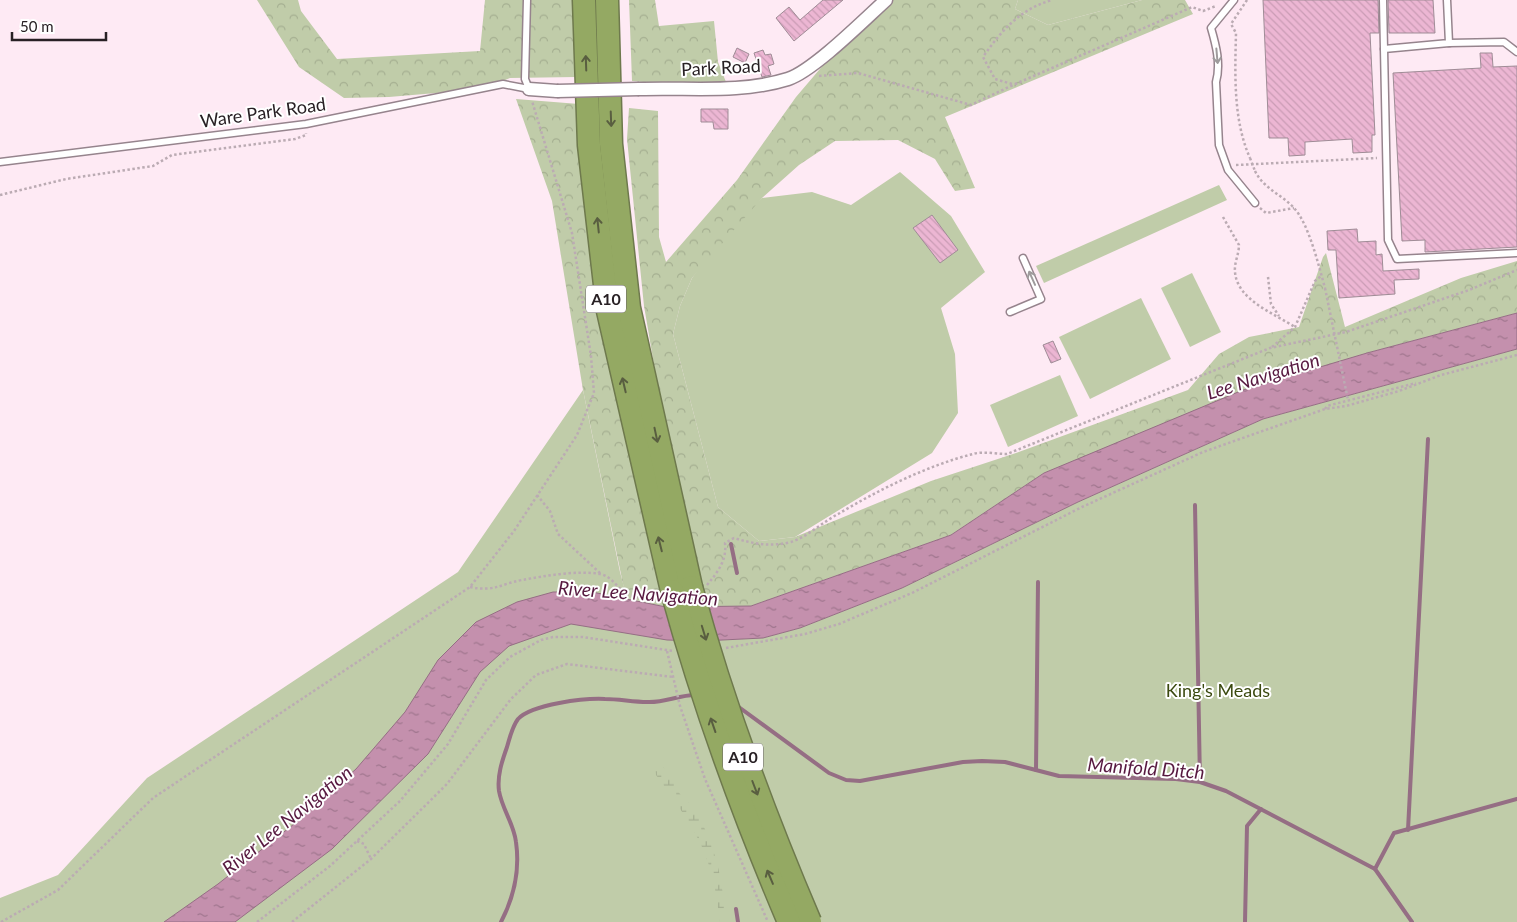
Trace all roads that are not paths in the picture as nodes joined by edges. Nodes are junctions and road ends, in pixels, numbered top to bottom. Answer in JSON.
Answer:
{"nodes":[{"id":1,"x":527,"y":0,"type":"edge"},
{"id":2,"x":584,"y":0,"type":"edge"},
{"id":3,"x":606,"y":0,"type":"edge"},
{"id":4,"x":886,"y":0,"type":"edge"},
{"id":5,"x":1234,"y":0,"type":"edge"},
{"id":6,"x":1383,"y":0,"type":"edge"},
{"id":7,"x":1448,"y":0,"type":"edge"},
{"id":8,"x":1449,"y":43,"type":"junction"},
{"id":9,"x":1384,"y":49,"type":"junction"},
{"id":10,"x":1517,"y":52,"type":"edge"},
{"id":11,"x":529,"y":89,"type":"junction"},
{"id":12,"x":0,"y":162,"type":"edge"},
{"id":13,"x":1255,"y":203,"type":"road end"},
{"id":14,"x":1517,"y":253,"type":"edge"},
{"id":15,"x":1023,"y":258,"type":"dead end"},
{"id":16,"x":1010,"y":312,"type":"dead end"},
{"id":17,"x":682,"y":592,"type":"junction"},
{"id":18,"x":789,"y":922,"type":"edge"},
{"id":19,"x":810,"y":922,"type":"edge"}],
"edges":[{"from":1,"to":11,"type":"lane"},
{"from":17,"to":2,"type":"highway","number":"A10","one_way":true},
{"from":3,"to":17,"type":"highway","number":"A10","one_way":true},
{"from":4,"to":11,"type":"street","name":"Park Road","bridge":true},
{"from":5,"to":13,"type":"lane","one_way":true},
{"from":6,"to":9,"type":"lane"},
{"from":7,"to":8,"type":"lane"},
{"from":8,"to":9,"type":"lane"},
{"from":8,"to":10,"type":"lane"},
{"from":9,"to":14,"type":"lane"},
{"from":11,"to":12,"type":"lane","name":"Ware Park Road"},
{"from":16,"to":15,"type":"lane","one_way":true},
{"from":18,"to":17,"type":"highway","number":"A10","one_way":true,"bridge":true},
{"from":17,"to":19,"type":"highway","number":"A10","one_way":true,"bridge":true}]}
